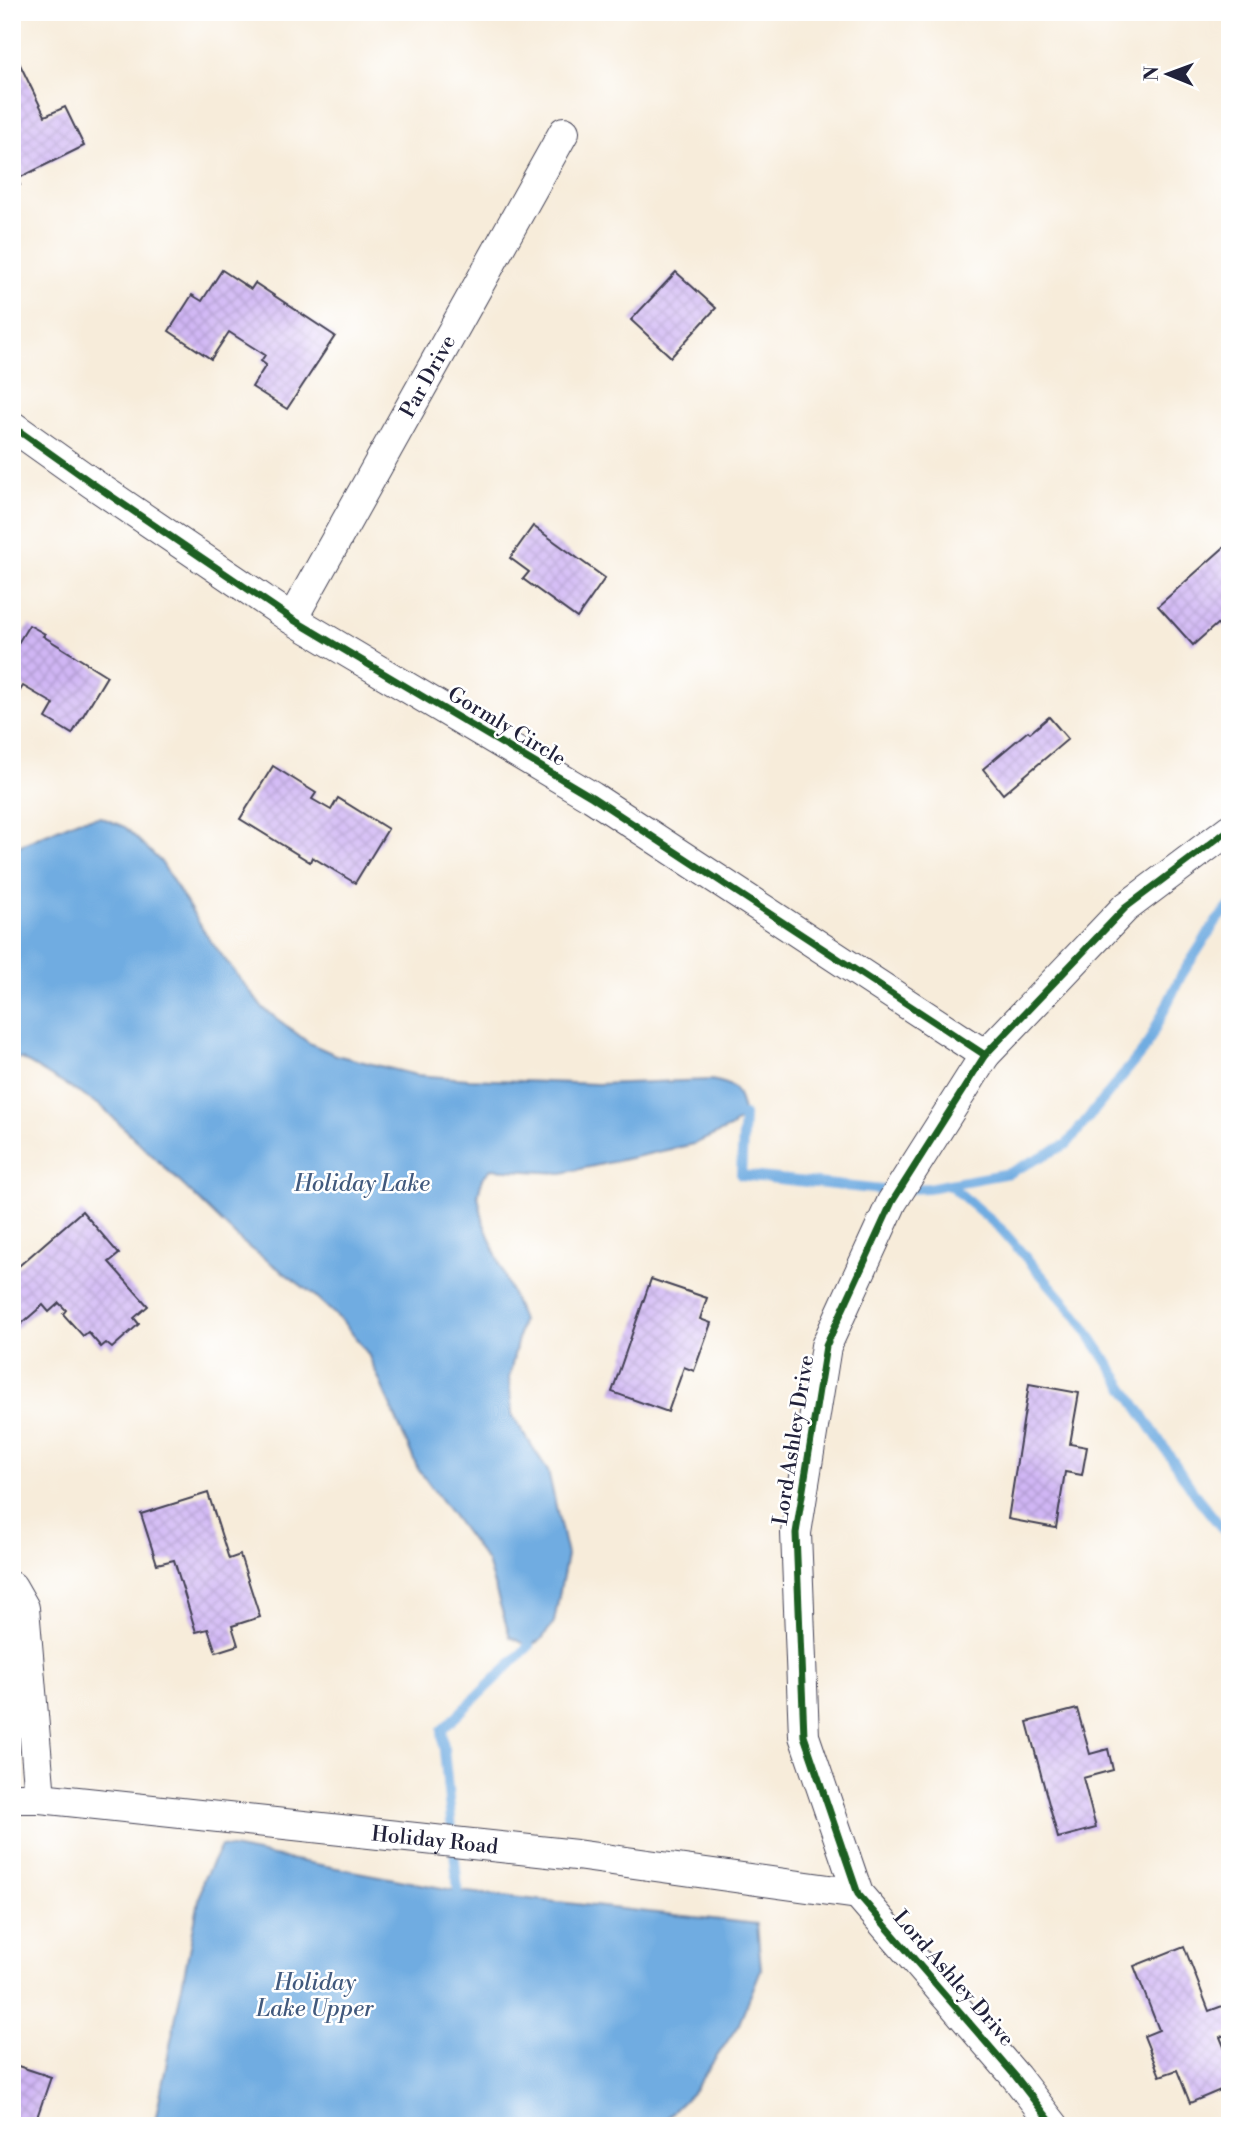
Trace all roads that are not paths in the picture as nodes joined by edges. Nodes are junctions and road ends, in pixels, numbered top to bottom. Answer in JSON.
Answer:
{"nodes":[{"id":1,"x":564,"y":132,"type":"dead end"},
{"id":2,"x":12,"y":426,"type":"edge"},
{"id":3,"x":292,"y":619,"type":"junction"},
{"id":4,"x":1230,"y":829,"type":"edge"},
{"id":5,"x":985,"y":1055,"type":"junction"},
{"id":6,"x":12,"y":1587,"type":"edge"},
{"id":7,"x":26,"y":1798,"type":"edge"},
{"id":8,"x":858,"y":1894,"type":"junction"},
{"id":9,"x":1054,"y":2126,"type":"edge"}],
"edges":[{"from":1,"to":3,"type":"street","name":"Par Drive"},
{"from":2,"to":3,"type":"street","name":"Gormly Circle"},
{"from":3,"to":5,"type":"street","name":"Gormly Circle"},
{"from":4,"to":5,"type":"street","name":"Lord Ashley Drive"},
{"from":5,"to":8,"type":"street","name":"Lord Ashley Drive"},
{"from":6,"to":7,"type":"street"},
{"from":7,"to":8,"type":"street","name":"Holiday Road"},
{"from":8,"to":9,"type":"street","name":"Lord Ashley Drive"}]}
